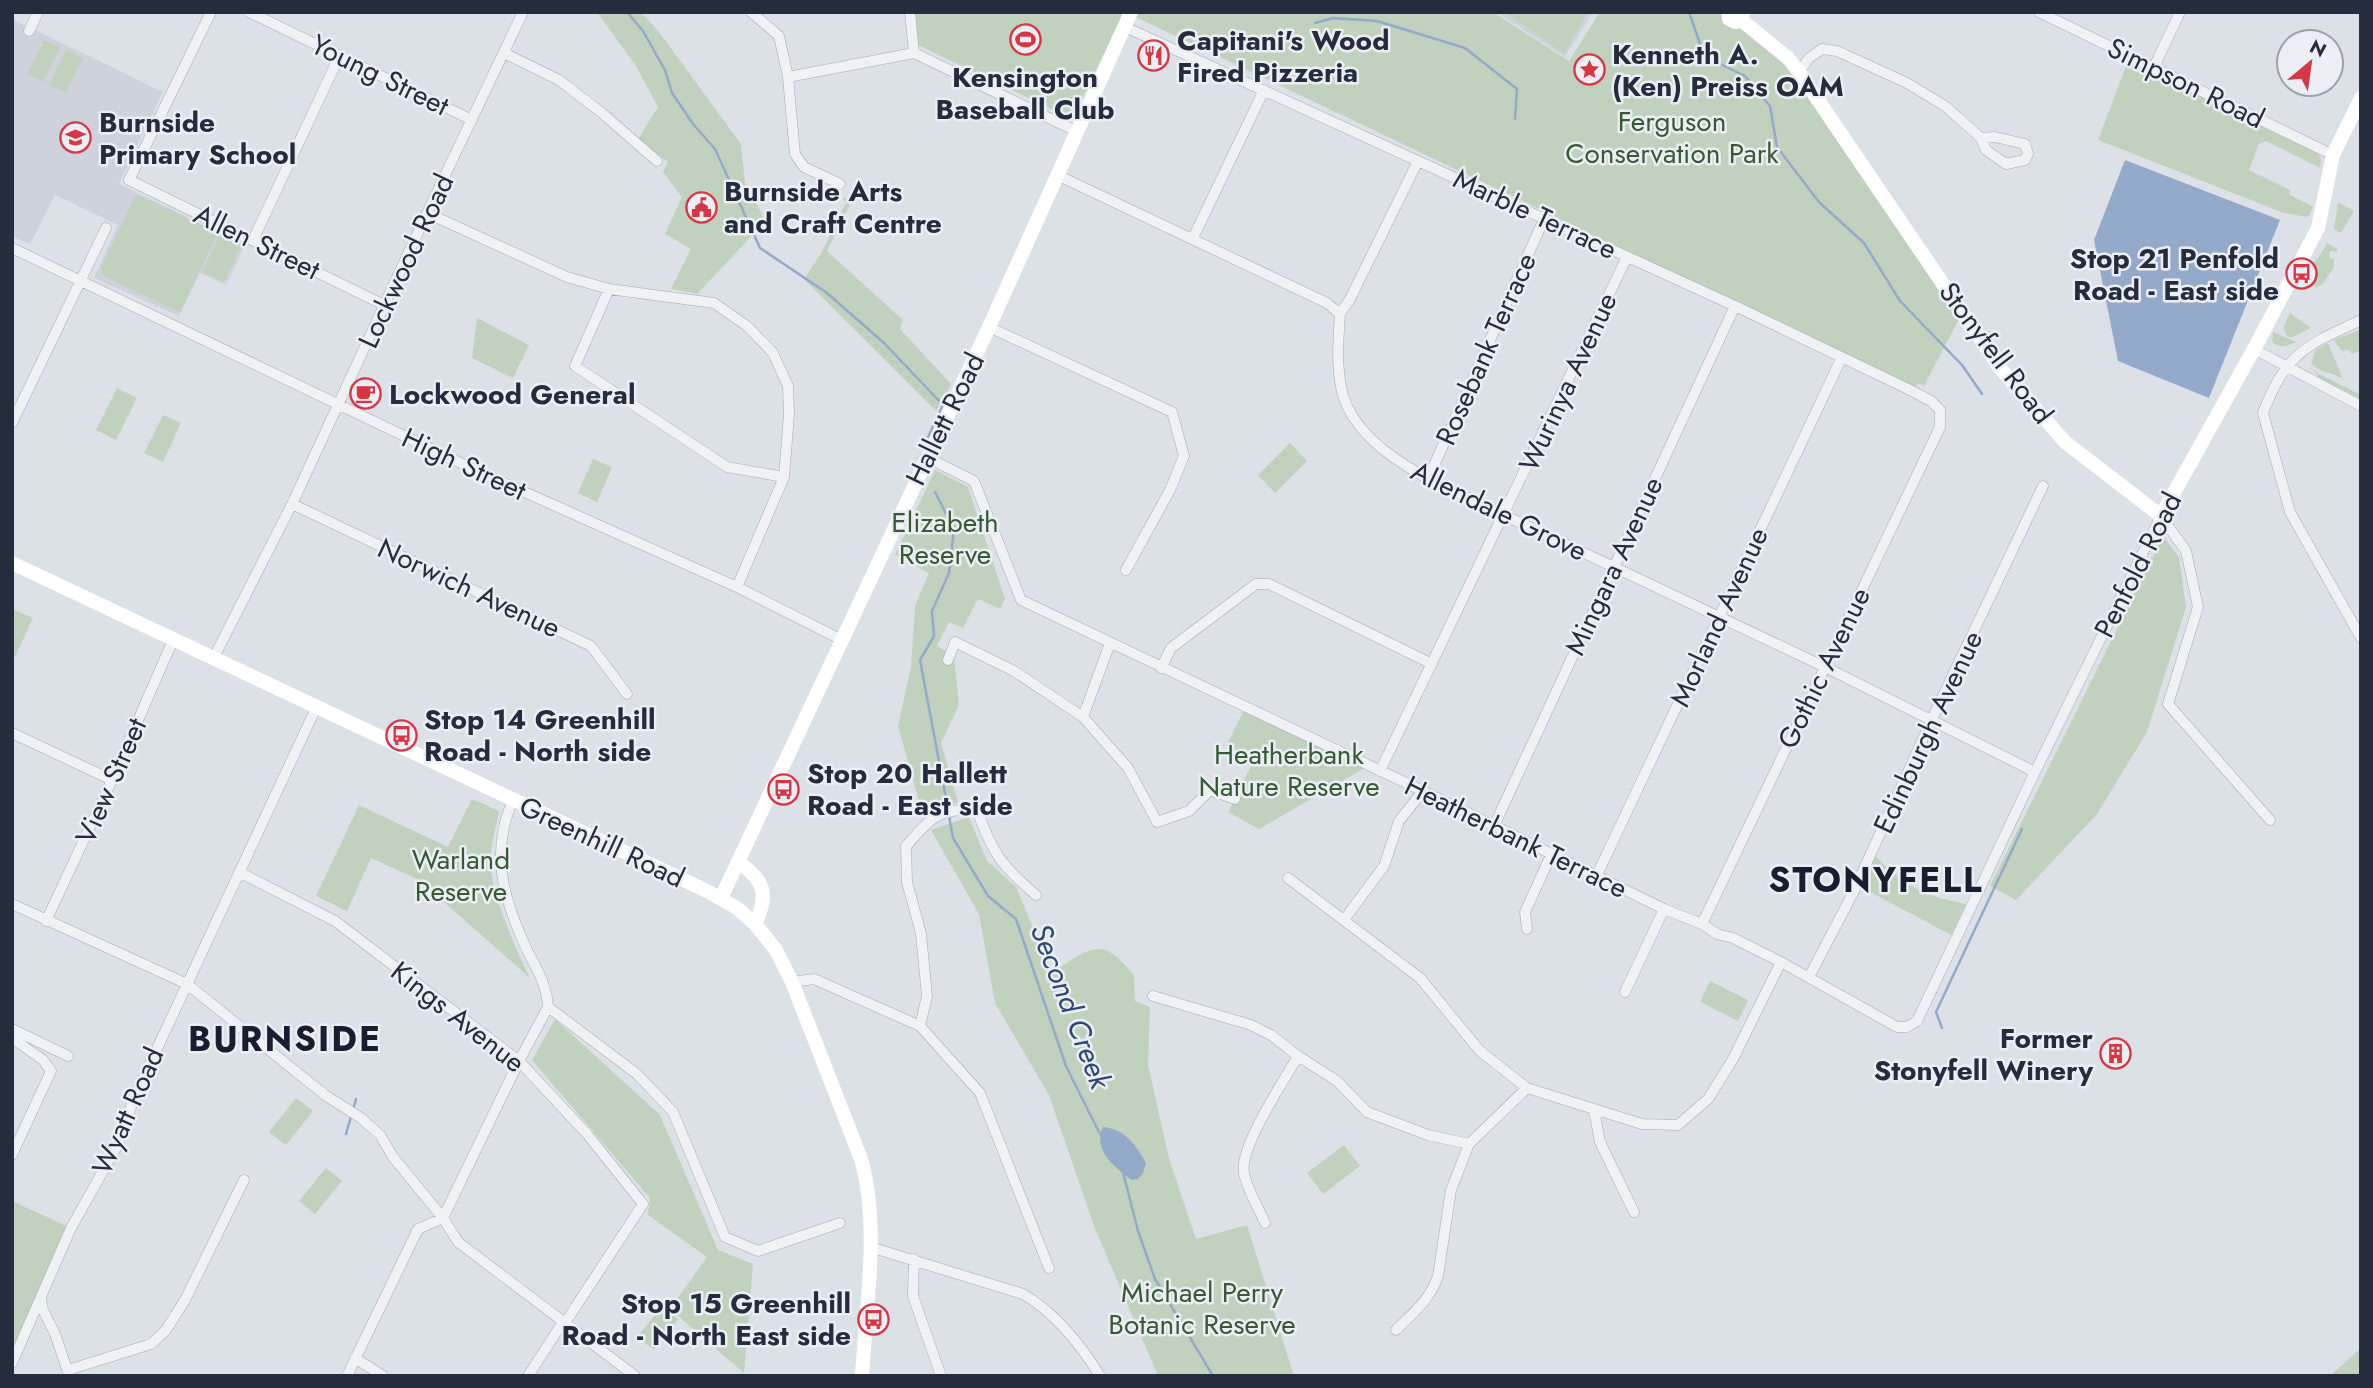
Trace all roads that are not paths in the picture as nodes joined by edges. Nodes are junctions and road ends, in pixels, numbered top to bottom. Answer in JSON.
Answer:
{"nodes":[{"id":1,"x":38,"y":12,"type":"edge"},
{"id":2,"x":211,"y":12,"type":"edge"},
{"id":3,"x":249,"y":12,"type":"edge"},
{"id":4,"x":523,"y":12,"type":"edge"},
{"id":5,"x":751,"y":12,"type":"edge"},
{"id":6,"x":910,"y":12,"type":"edge"},
{"id":7,"x":1131,"y":12,"type":"edge"},
{"id":8,"x":2039,"y":12,"type":"edge"},
{"id":9,"x":2180,"y":12,"type":"edge"},
{"id":10,"x":1737,"y":15,"type":"edge"},
{"id":11,"x":1125,"y":27,"type":"junction"},
{"id":12,"x":29,"y":30,"type":"dead end"},
{"id":13,"x":504,"y":53,"type":"junction"},
{"id":14,"x":914,"y":53,"type":"junction"},
{"id":15,"x":339,"y":57,"type":"junction"},
{"id":16,"x":2154,"y":67,"type":"junction"},
{"id":17,"x":1799,"y":72,"type":"junction"},
{"id":18,"x":788,"y":77,"type":"junction"},
{"id":19,"x":1264,"y":90,"type":"junction"},
{"id":20,"x":2361,"y":98,"type":"edge"},
{"id":21,"x":472,"y":120,"type":"junction"},
{"id":22,"x":1076,"y":131,"type":"junction"},
{"id":23,"x":1981,"y":138,"type":"dead end"},
{"id":24,"x":2333,"y":155,"type":"junction"},
{"id":25,"x":657,"y":161,"type":"dead end"},
{"id":26,"x":1418,"y":161,"type":"junction"},
{"id":27,"x":1057,"y":175,"type":"junction"},
{"id":28,"x":839,"y":184,"type":"dead end"},
{"id":29,"x":427,"y":213,"type":"junction"},
{"id":30,"x":1544,"y":219,"type":"junction"},
{"id":31,"x":106,"y":228,"type":"dead end"},
{"id":32,"x":1193,"y":238,"type":"junction"},
{"id":33,"x":253,"y":240,"type":"junction"},
{"id":34,"x":12,"y":247,"type":"edge"},
{"id":35,"x":1627,"y":257,"type":"junction"},
{"id":36,"x":82,"y":281,"type":"junction"},
{"id":37,"x":609,"y":289,"type":"junction"},
{"id":38,"x":384,"y":305,"type":"junction"},
{"id":39,"x":1735,"y":306,"type":"junction"},
{"id":40,"x":1340,"y":314,"type":"junction"},
{"id":41,"x":2361,"y":320,"type":"edge"},
{"id":42,"x":989,"y":327,"type":"junction"},
{"id":43,"x":2254,"y":349,"type":"junction"},
{"id":44,"x":1842,"y":357,"type":"junction"},
{"id":45,"x":2286,"y":366,"type":"junction"},
{"id":46,"x":338,"y":405,"type":"junction"},
{"id":47,"x":2361,"y":406,"type":"edge"},
{"id":48,"x":1940,"y":411,"type":"joint"},
{"id":49,"x":13,"y":421,"type":"edge"},
{"id":50,"x":926,"y":457,"type":"junction"},
{"id":51,"x":784,"y":477,"type":"junction"},
{"id":52,"x":1428,"y":479,"type":"junction"},
{"id":53,"x":2043,"y":486,"type":"dead end"},
{"id":54,"x":292,"y":504,"type":"junction"},
{"id":55,"x":1505,"y":515,"type":"junction"},
{"id":56,"x":2161,"y":516,"type":"junction"},
{"id":57,"x":12,"y":564,"type":"edge"},
{"id":58,"x":1613,"y":566,"type":"junction"},
{"id":59,"x":1126,"y":570,"type":"dead end"},
{"id":60,"x":737,"y":587,"type":"junction"},
{"id":61,"x":1719,"y":617,"type":"junction"},
{"id":62,"x":2361,"y":638,"type":"edge"},
{"id":63,"x":173,"y":640,"type":"junction"},
{"id":64,"x":842,"y":640,"type":"junction"},
{"id":65,"x":1110,"y":643,"type":"junction"},
{"id":66,"x":213,"y":659,"type":"junction"},
{"id":67,"x":948,"y":660,"type":"dead end"},
{"id":68,"x":1432,"y":664,"type":"junction"},
{"id":69,"x":1825,"y":667,"type":"junction"},
{"id":70,"x":1161,"y":668,"type":"junction"},
{"id":71,"x":627,"y":694,"type":"dead end"},
{"id":72,"x":316,"y":708,"type":"junction"},
{"id":73,"x":1083,"y":717,"type":"junction"},
{"id":74,"x":1932,"y":719,"type":"junction"},
{"id":75,"x":12,"y":733,"type":"edge"},
{"id":76,"x":1380,"y":771,"type":"junction"},
{"id":77,"x":2035,"y":772,"type":"junction"},
{"id":78,"x":113,"y":780,"type":"junction"},
{"id":79,"x":1423,"y":791,"type":"junction"},
{"id":80,"x":1235,"y":799,"type":"dead end"},
{"id":81,"x":513,"y":800,"type":"junction"},
{"id":82,"x":2270,"y":820,"type":"dead end"},
{"id":83,"x":1494,"y":826,"type":"junction"},
{"id":84,"x":1551,"y":855,"type":"junction"},
{"id":85,"x":738,"y":862,"type":"junction"},
{"id":86,"x":239,"y":872,"type":"junction"},
{"id":87,"x":1596,"y":877,"type":"junction"},
{"id":88,"x":1288,"y":878,"type":"dead end"},
{"id":89,"x":1036,"y":895,"type":"dead end"},
{"id":90,"x":721,"y":898,"type":"junction"},
{"id":91,"x":12,"y":904,"type":"edge"},
{"id":92,"x":1664,"y":909,"type":"junction"},
{"id":93,"x":46,"y":920,"type":"junction"},
{"id":94,"x":1344,"y":920,"type":"junction"},
{"id":95,"x":755,"y":924,"type":"junction"},
{"id":96,"x":1702,"y":924,"type":"junction"},
{"id":97,"x":1527,"y":929,"type":"dead end"},
{"id":98,"x":1782,"y":962,"type":"junction"},
{"id":99,"x":1809,"y":977,"type":"junction"},
{"id":100,"x":792,"y":982,"type":"junction"},
{"id":101,"x":187,"y":984,"type":"junction"},
{"id":102,"x":1625,"y":992,"type":"dead end"},
{"id":103,"x":1153,"y":996,"type":"dead end"},
{"id":104,"x":548,"y":1007,"type":"junction"},
{"id":105,"x":920,"y":1026,"type":"junction"},
{"id":106,"x":1907,"y":1027,"type":"joint"},
{"id":107,"x":12,"y":1029,"type":"edge"},
{"id":108,"x":12,"y":1038,"type":"edge"},
{"id":109,"x":68,"y":1056,"type":"dead end"},
{"id":110,"x":1298,"y":1056,"type":"junction"},
{"id":111,"x":519,"y":1061,"type":"junction"},
{"id":112,"x":1527,"y":1088,"type":"junction"},
{"id":113,"x":1594,"y":1110,"type":"junction"},
{"id":114,"x":1469,"y":1144,"type":"junction"},
{"id":115,"x":12,"y":1155,"type":"edge"},
{"id":116,"x":244,"y":1180,"type":"dead end"},
{"id":117,"x":1634,"y":1212,"type":"dead end"},
{"id":118,"x":443,"y":1218,"type":"junction"},
{"id":119,"x":840,"y":1223,"type":"dead end"},
{"id":120,"x":1265,"y":1223,"type":"dead end"},
{"id":121,"x":870,"y":1247,"type":"junction"},
{"id":122,"x":914,"y":1259,"type":"junction"},
{"id":123,"x":1049,"y":1268,"type":"dead end"},
{"id":124,"x":41,"y":1298,"type":"junction"},
{"id":125,"x":564,"y":1322,"type":"junction"},
{"id":126,"x":1395,"y":1330,"type":"dead end"},
{"id":127,"x":355,"y":1358,"type":"junction"},
{"id":128,"x":12,"y":1363,"type":"edge"},
{"id":129,"x":69,"y":1373,"type":"edge"},
{"id":130,"x":347,"y":1376,"type":"edge"},
{"id":131,"x":383,"y":1376,"type":"edge"},
{"id":132,"x":528,"y":1376,"type":"edge"},
{"id":133,"x":635,"y":1376,"type":"edge"},
{"id":134,"x":862,"y":1376,"type":"edge"},
{"id":135,"x":941,"y":1376,"type":"edge"},
{"id":136,"x":1100,"y":1376,"type":"edge"}],
"edges":[{"from":1,"to":12,"type":"street"},
{"from":2,"to":33,"type":"street","name":"Allen Street"},
{"from":3,"to":15,"type":"street","name":"Young Street"},
{"from":4,"to":13,"type":"street","name":"Lockwood Road"},
{"from":5,"to":18,"type":"street"},
{"from":6,"to":14,"type":"street"},
{"from":7,"to":11,"type":"main road","name":"Hallett Road"},
{"from":8,"to":16,"type":"street","name":"Simpson Road"},
{"from":9,"to":16,"type":"street"},
{"from":10,"to":17,"type":"main road","name":"Stonyfell Road"},
{"from":11,"to":19,"type":"street","name":"Marble Terrace"},
{"from":11,"to":22,"type":"main road","name":"Hallett Road"},
{"from":13,"to":21,"type":"street","name":"Lockwood Road"},
{"from":13,"to":25,"type":"street"},
{"from":14,"to":18,"type":"street"},
{"from":14,"to":22,"type":"street"},
{"from":15,"to":21,"type":"street","name":"Young Street"},
{"from":15,"to":33,"type":"street"},
{"from":16,"to":24,"type":"street","name":"Simpson Road"},
{"from":17,"to":23,"type":"street"},
{"from":17,"to":56,"type":"main road","name":"Stonyfell Road"},
{"from":18,"to":28,"type":"street"},
{"from":19,"to":26,"type":"street","name":"Marble Terrace"},
{"from":19,"to":32,"type":"street"},
{"from":20,"to":24,"type":"main road","name":"Penfold Road"},
{"from":21,"to":29,"type":"street","name":"Lockwood Road"},
{"from":22,"to":27,"type":"main road","name":"Hallett Road"},
{"from":24,"to":43,"type":"main road","name":"Penfold Road"},
{"from":26,"to":30,"type":"street","name":"Marble Terrace"},
{"from":26,"to":40,"type":"street"},
{"from":27,"to":32,"type":"street"},
{"from":27,"to":42,"type":"main road","name":"Hallett Road"},
{"from":29,"to":37,"type":"street"},
{"from":29,"to":38,"type":"street","name":"Lockwood Road"},
{"from":30,"to":35,"type":"street","name":"Marble Terrace"},
{"from":30,"to":52,"type":"street","name":"Rosebank Terrace"},
{"from":31,"to":36,"type":"street"},
{"from":32,"to":40,"type":"street"},
{"from":33,"to":38,"type":"street","name":"Allen Street"},
{"from":34,"to":36,"type":"street","name":"High Street"},
{"from":35,"to":39,"type":"street","name":"Marble Terrace"},
{"from":35,"to":55,"type":"street","name":"Wurinya Avenue"},
{"from":36,"to":46,"type":"street","name":"High Street"},
{"from":36,"to":49,"type":"street"},
{"from":37,"to":51,"type":"street"},
{"from":37,"to":51,"type":"street"},
{"from":38,"to":46,"type":"street","name":"Lockwood Road"},
{"from":39,"to":44,"type":"street","name":"Marble Terrace"},
{"from":39,"to":58,"type":"street","name":"Mingara Avenue"},
{"from":40,"to":52,"type":"street","name":"Allendale Grove"},
{"from":41,"to":45,"type":"street"},
{"from":42,"to":50,"type":"main road","name":"Hallett Road"},
{"from":42,"to":59,"type":"street"},
{"from":43,"to":45,"type":"street"},
{"from":43,"to":56,"type":"main road","name":"Penfold Road"},
{"from":44,"to":48,"type":"street","name":"Marble Terrace"},
{"from":44,"to":61,"type":"street","name":"Morland Avenue"},
{"from":45,"to":47,"type":"street"},
{"from":45,"to":62,"type":"street"},
{"from":46,"to":54,"type":"street","name":"Lockwood Road"},
{"from":46,"to":60,"type":"street","name":"High Street"},
{"from":48,"to":69,"type":"street","name":"Gothic Avenue"},
{"from":50,"to":64,"type":"main road","name":"Hallett Road"},
{"from":50,"to":65,"type":"street","name":"Heatherbank Terrace"},
{"from":51,"to":60,"type":"street"},
{"from":52,"to":55,"type":"street","name":"Allendale Grove"},
{"from":53,"to":74,"type":"street","name":"Edinburgh Avenue"},
{"from":54,"to":66,"type":"street","name":"Lockwood Road"},
{"from":54,"to":71,"type":"street","name":"Norwich Avenue"},
{"from":55,"to":58,"type":"street","name":"Allendale Grove"},
{"from":55,"to":68,"type":"street","name":"Wurinya Avenue"},
{"from":56,"to":77,"type":"street","name":"Penfold Road"},
{"from":56,"to":82,"type":"street","name":"Stonyfell Road"},
{"from":57,"to":63,"type":"main road","name":"Greenhill Road"},
{"from":58,"to":61,"type":"street","name":"Allendale Grove"},
{"from":58,"to":83,"type":"street","name":"Mingara Avenue"},
{"from":60,"to":64,"type":"street","name":"High Street"},
{"from":61,"to":69,"type":"street","name":"Allendale Grove"},
{"from":61,"to":87,"type":"street","name":"Morland Avenue"},
{"from":63,"to":66,"type":"main road","name":"Greenhill Road"},
{"from":63,"to":78,"type":"street","name":"View Street"},
{"from":64,"to":85,"type":"main road","name":"Hallett Road"},
{"from":65,"to":70,"type":"street","name":"Heatherbank Terrace"},
{"from":65,"to":73,"type":"street"},
{"from":66,"to":72,"type":"main road","name":"Greenhill Road"},
{"from":67,"to":73,"type":"street"},
{"from":68,"to":70,"type":"street"},
{"from":68,"to":76,"type":"street","name":"Wurinya Avenue"},
{"from":69,"to":74,"type":"street","name":"Allendale Grove"},
{"from":69,"to":96,"type":"street","name":"Gothic Avenue"},
{"from":70,"to":76,"type":"street","name":"Heatherbank Terrace"},
{"from":72,"to":81,"type":"main road","name":"Greenhill Road"},
{"from":72,"to":86,"type":"street","name":"Wyatt Road"},
{"from":73,"to":80,"type":"street"},
{"from":74,"to":77,"type":"street","name":"Allendale Grove"},
{"from":74,"to":99,"type":"street","name":"Edinburgh Avenue"},
{"from":75,"to":78,"type":"street"},
{"from":76,"to":79,"type":"street","name":"Heatherbank Terrace"},
{"from":77,"to":106,"type":"street","name":"Penfold Road"},
{"from":78,"to":93,"type":"street","name":"View Street"},
{"from":79,"to":83,"type":"street","name":"Heatherbank Terrace"},
{"from":79,"to":94,"type":"street"},
{"from":81,"to":90,"type":"main road","name":"Greenhill Road"},
{"from":81,"to":104,"type":"street"},
{"from":83,"to":84,"type":"street","name":"Heatherbank Terrace"},
{"from":84,"to":87,"type":"street","name":"Heatherbank Terrace"},
{"from":84,"to":97,"type":"street"},
{"from":85,"to":90,"type":"main road","name":"Hallett Road"},
{"from":85,"to":95,"type":"main road"},
{"from":86,"to":101,"type":"street","name":"Wyatt Road"},
{"from":86,"to":111,"type":"street","name":"Kings Avenue"},
{"from":87,"to":92,"type":"street","name":"Heatherbank Terrace"},
{"from":88,"to":94,"type":"street"},
{"from":89,"to":105,"type":"street"},
{"from":90,"to":95,"type":"main road","name":"Greenhill Road"},
{"from":91,"to":93,"type":"street"},
{"from":92,"to":96,"type":"street","name":"Heatherbank Terrace"},
{"from":92,"to":102,"type":"street"},
{"from":93,"to":101,"type":"street"},
{"from":94,"to":112,"type":"street"},
{"from":95,"to":100,"type":"main road","name":"Greenhill Road"},
{"from":96,"to":98,"type":"street","name":"Heatherbank Terrace"},
{"from":98,"to":99,"type":"street","name":"Heatherbank Terrace"},
{"from":98,"to":113,"type":"street"},
{"from":99,"to":106,"type":"street","name":"Heatherbank Terrace"},
{"from":100,"to":105,"type":"street"},
{"from":100,"to":121,"type":"main road","name":"Greenhill Road"},
{"from":101,"to":118,"type":"street"},
{"from":101,"to":124,"type":"street","name":"Wyatt Road"},
{"from":103,"to":110,"type":"street"},
{"from":104,"to":111,"type":"street"},
{"from":104,"to":119,"type":"street"},
{"from":105,"to":123,"type":"street"},
{"from":107,"to":109,"type":"street"},
{"from":108,"to":115,"type":"street"},
{"from":110,"to":114,"type":"street"},
{"from":110,"to":120,"type":"street"},
{"from":111,"to":118,"type":"street"},
{"from":111,"to":125,"type":"street","name":"Kings Avenue"},
{"from":112,"to":113,"type":"street"},
{"from":112,"to":114,"type":"street"},
{"from":113,"to":117,"type":"street"},
{"from":114,"to":126,"type":"street"},
{"from":116,"to":129,"type":"street"},
{"from":118,"to":125,"type":"street"},
{"from":118,"to":127,"type":"street"},
{"from":121,"to":122,"type":"street"},
{"from":121,"to":134,"type":"main road","name":"Greenhill Road"},
{"from":122,"to":135,"type":"street"},
{"from":122,"to":136,"type":"street"},
{"from":124,"to":128,"type":"street","name":"Wyatt Road"},
{"from":124,"to":129,"type":"street"},
{"from":125,"to":132,"type":"street"},
{"from":125,"to":133,"type":"street"},
{"from":127,"to":130,"type":"street"},
{"from":127,"to":131,"type":"street"}]}
